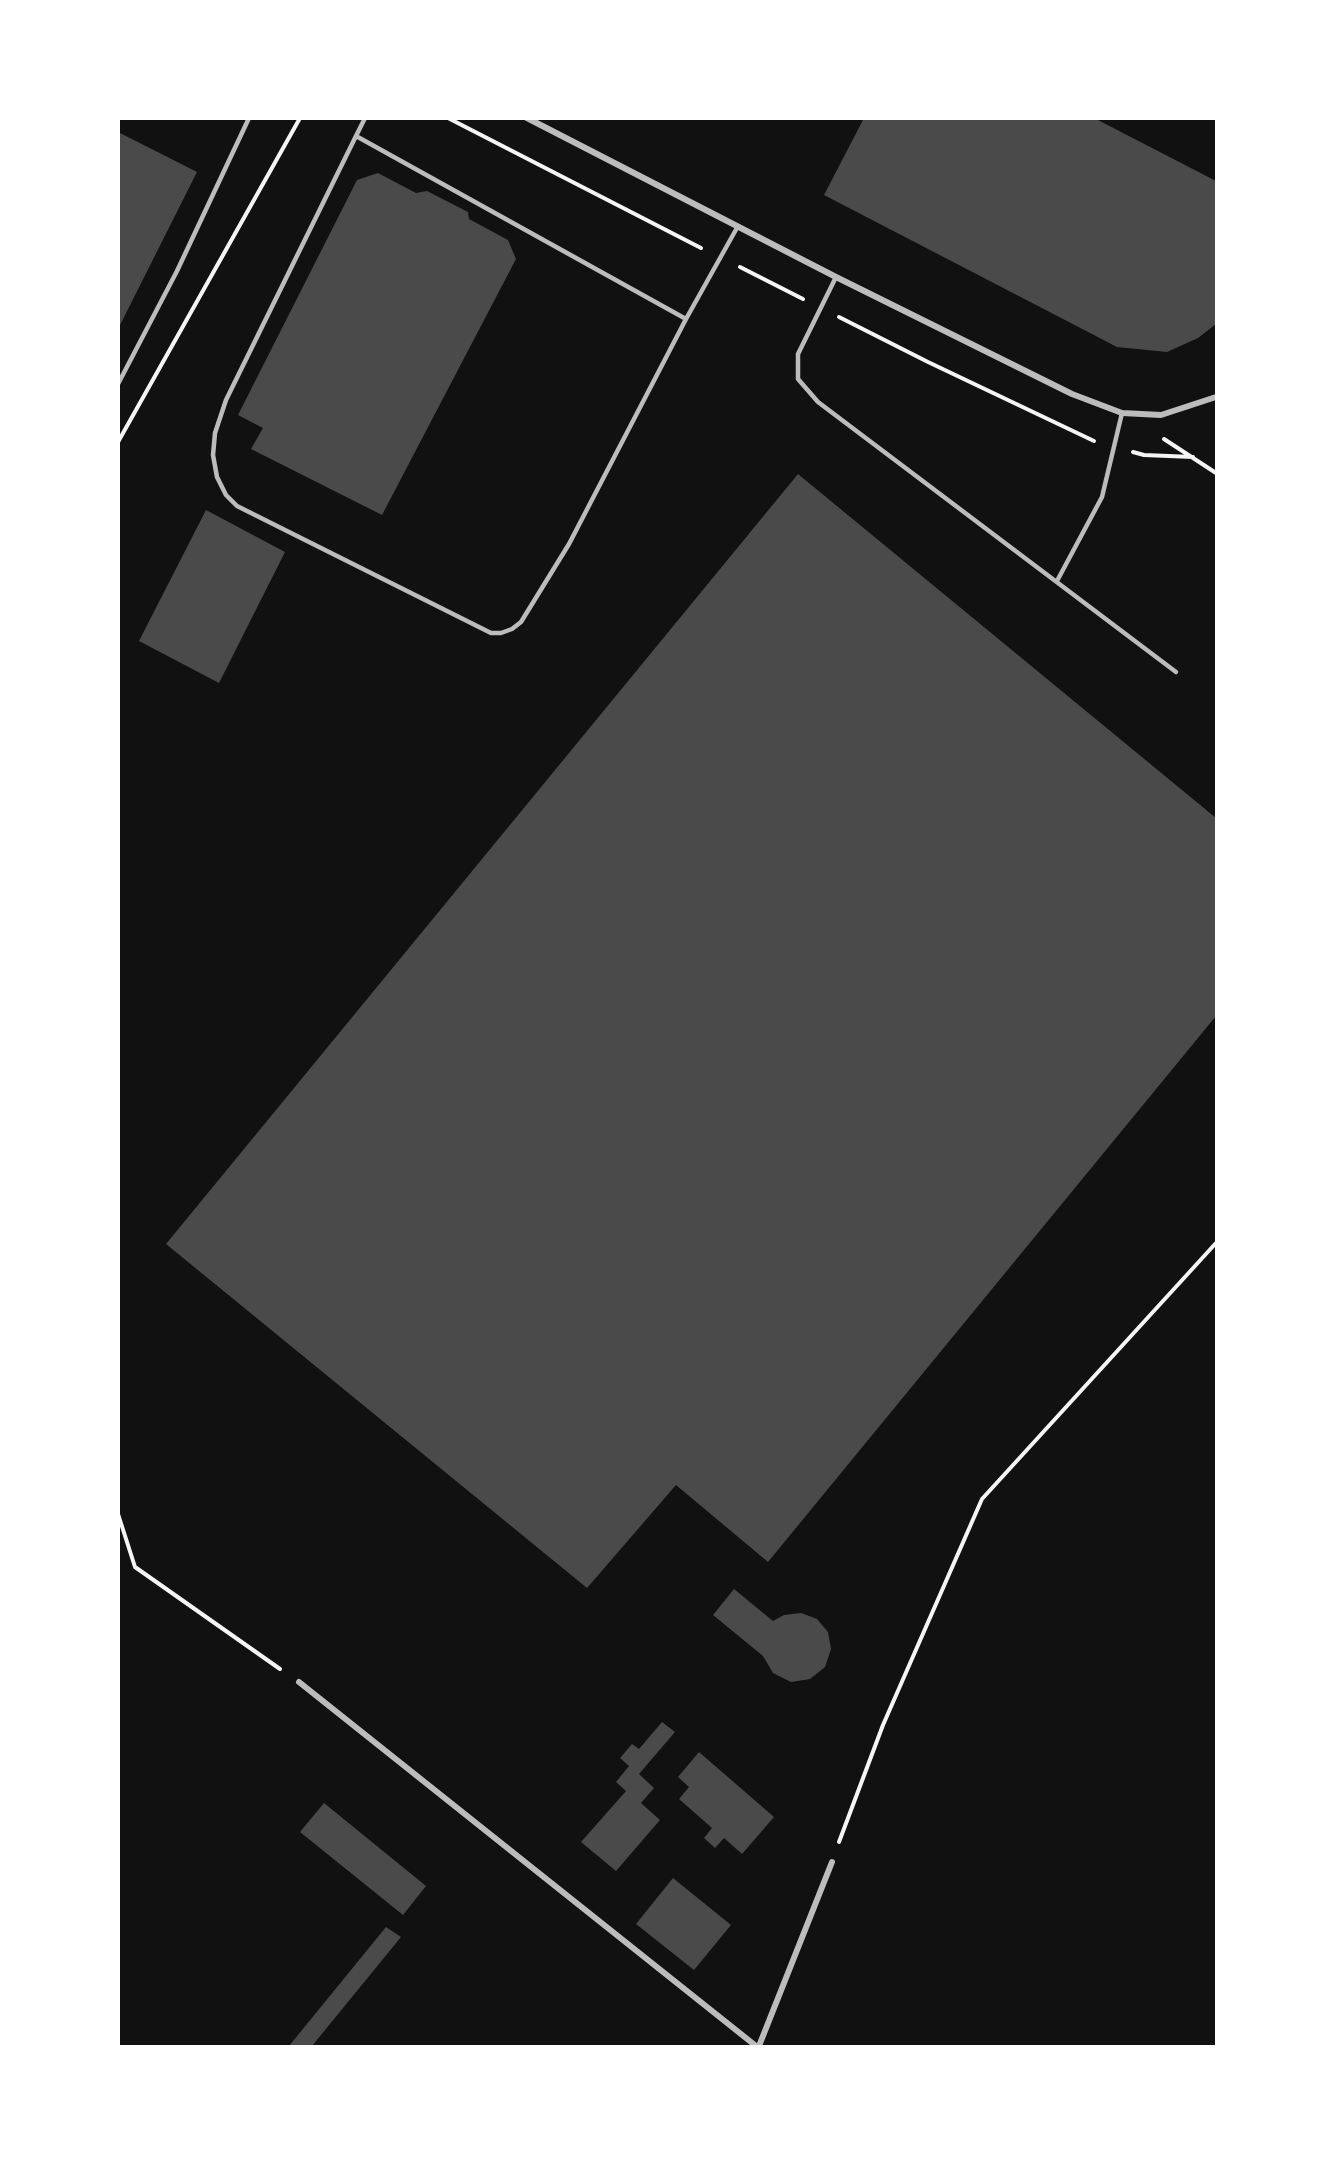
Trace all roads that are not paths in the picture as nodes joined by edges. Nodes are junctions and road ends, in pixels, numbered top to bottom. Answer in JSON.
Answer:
{"nodes":[{"id":1,"x":249,"y":118,"type":"edge"},
{"id":2,"x":365,"y":118,"type":"edge"},
{"id":3,"x":527,"y":118,"type":"edge"},
{"id":4,"x":356,"y":136,"type":"junction"},
{"id":5,"x":738,"y":226,"type":"junction"},
{"id":6,"x":836,"y":277,"type":"junction"},
{"id":7,"x":686,"y":319,"type":"junction"},
{"id":8,"x":118,"y":384,"type":"edge"},
{"id":9,"x":1216,"y":398,"type":"edge"},
{"id":10,"x":1122,"y":413,"type":"junction"},
{"id":11,"x":1057,"y":581,"type":"junction"},
{"id":12,"x":1176,"y":672,"type":"dead end"},
{"id":13,"x":299,"y":1682,"type":"road end"},
{"id":14,"x":832,"y":1863,"type":"road end"},
{"id":15,"x":757,"y":2046,"type":"edge"}],
"edges":[{"from":1,"to":8,"type":"lane"},
{"from":2,"to":4,"type":"lane"},
{"from":3,"to":5,"type":"street"},
{"from":4,"to":7,"type":"lane"},
{"from":4,"to":7,"type":"lane"},
{"from":5,"to":6,"type":"street"},
{"from":5,"to":7,"type":"lane"},
{"from":6,"to":10,"type":"street"},
{"from":6,"to":11,"type":"lane"},
{"from":9,"to":10,"type":"street"},
{"from":10,"to":11,"type":"lane"},
{"from":11,"to":12,"type":"lane"},
{"from":13,"to":15,"type":"street"},
{"from":14,"to":15,"type":"street"}]}
